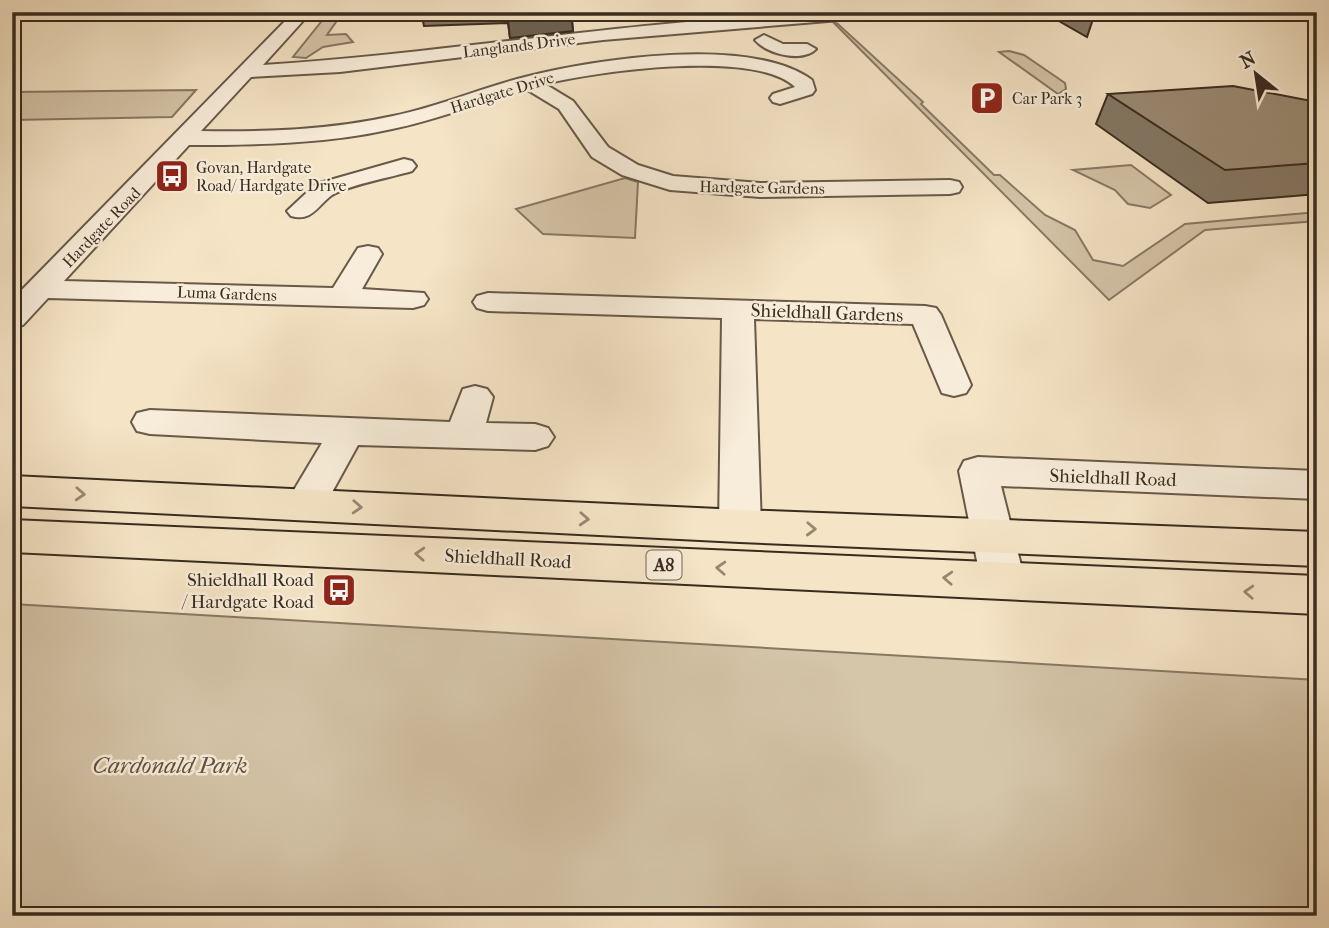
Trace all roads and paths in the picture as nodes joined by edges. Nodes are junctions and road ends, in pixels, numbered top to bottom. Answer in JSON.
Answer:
{"nodes":[{"id":1,"x":303,"y":12,"type":"edge"},
{"id":2,"x":876,"y":12,"type":"edge"},
{"id":3,"x":807,"y":49,"type":"dead end"},
{"id":4,"x":761,"y":64,"type":"junction"},
{"id":5,"x":246,"y":72,"type":"junction"},
{"id":6,"x":528,"y":82,"type":"junction"},
{"id":7,"x":780,"y":98,"type":"dead end"},
{"id":8,"x":393,"y":123,"type":"junction"},
{"id":9,"x":186,"y":138,"type":"junction"},
{"id":10,"x":404,"y":166,"type":"junction"},
{"id":11,"x":427,"y":178,"type":"dead end"},
{"id":12,"x":950,"y":187,"type":"dead end"},
{"id":13,"x":300,"y":211,"type":"dead end"},
{"id":14,"x":368,"y":254,"type":"dead end"},
{"id":15,"x":42,"y":289,"type":"junction"},
{"id":16,"x":344,"y":296,"type":"junction"},
{"id":17,"x":413,"y":299,"type":"dead end"},
{"id":18,"x":488,"y":302,"type":"dead end"},
{"id":19,"x":738,"y":309,"type":"junction"},
{"id":20,"x":12,"y":318,"type":"edge"},
{"id":21,"x":954,"y":386,"type":"dead end"},
{"id":22,"x":475,"y":397,"type":"dead end"},
{"id":23,"x":150,"y":422,"type":"dead end"},
{"id":24,"x":347,"y":432,"type":"junction"},
{"id":25,"x":464,"y":436,"type":"junction"},
{"id":26,"x":535,"y":437,"type":"dead end"},
{"id":27,"x":1317,"y":485,"type":"edge"},
{"id":28,"x":12,"y":491,"type":"edge"},
{"id":29,"x":305,"y":505,"type":"junction"},
{"id":30,"x":740,"y":526,"type":"junction"},
{"id":31,"x":12,"y":536,"type":"edge"},
{"id":32,"x":992,"y":537,"type":"junction"},
{"id":33,"x":1317,"y":550,"type":"edge"},
{"id":34,"x":1003,"y":581,"type":"junction"},
{"id":35,"x":1317,"y":595,"type":"edge"}],
"edges":[{"from":1,"to":5,"type":"street","name":"Hardgate Road"},
{"from":2,"to":5,"type":"street","name":"Langlands Drive"},
{"from":3,"to":4,"type":"street"},
{"from":4,"to":6,"type":"street","name":"Hardgate Drive"},
{"from":4,"to":7,"type":"street","name":"Hardgate Drive"},
{"from":5,"to":9,"type":"street","name":"Hardgate Road"},
{"from":6,"to":8,"type":"street","name":"Hardgate Drive"},
{"from":6,"to":12,"type":"street","name":"Hardgate Gardens"},
{"from":8,"to":9,"type":"street","name":"Hardgate Drive"},
{"from":8,"to":10,"type":"street"},
{"from":9,"to":15,"type":"street","name":"Hardgate Road"},
{"from":10,"to":11,"type":"street"},
{"from":10,"to":13,"type":"street"},
{"from":14,"to":16,"type":"street"},
{"from":15,"to":16,"type":"street","name":"Luma Gardens"},
{"from":15,"to":20,"type":"street","name":"Hardgate Road"},
{"from":16,"to":17,"type":"street","name":"Luma Gardens"},
{"from":18,"to":19,"type":"street","name":"Shieldhall Gardens"},
{"from":19,"to":21,"type":"street","name":"Shieldhall Gardens"},
{"from":19,"to":30,"type":"street","name":"Shieldhall Gardens"},
{"from":22,"to":25,"type":"street"},
{"from":23,"to":24,"type":"street"},
{"from":24,"to":25,"type":"street"},
{"from":24,"to":29,"type":"street"},
{"from":25,"to":26,"type":"street"},
{"from":27,"to":32,"type":"street","name":"Shieldhall Road"},
{"from":28,"to":29,"type":"main road","number":"A8","one_way":true},
{"from":29,"to":30,"type":"main road","number":"A8","one_way":true},
{"from":30,"to":32,"type":"main road","number":"A8","one_way":true},
{"from":34,"to":31,"type":"main road","name":"Shieldhall Road","number":"A8","one_way":true},
{"from":32,"to":33,"type":"main road","number":"A8"},
{"from":32,"to":34,"type":"street","name":"Shieldhall Road"},
{"from":35,"to":34,"type":"main road","name":"Shieldhall Road","number":"A8","one_way":true}]}
